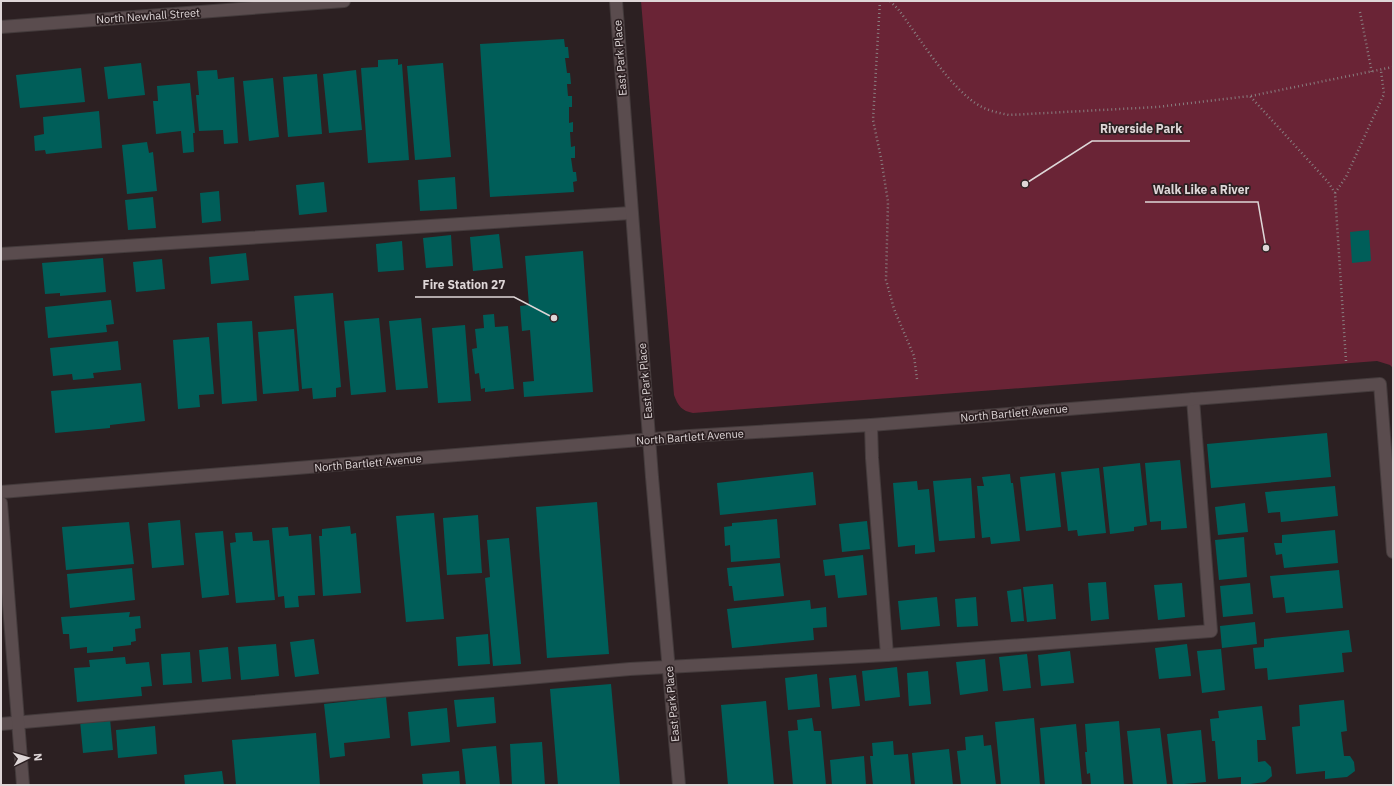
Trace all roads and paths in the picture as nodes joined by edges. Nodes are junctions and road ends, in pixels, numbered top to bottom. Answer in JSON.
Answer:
{"nodes":[{"id":1,"x":344,"y":1,"type":"edge"},
{"id":2,"x":616,"y":1,"type":"edge"},
{"id":3,"x":880,"y":1,"type":"edge"},
{"id":4,"x":890,"y":1,"type":"edge"},
{"id":5,"x":1360,"y":12,"type":"dead end"},
{"id":6,"x":1,"y":27,"type":"edge"},
{"id":7,"x":1393,"y":68,"type":"edge"},
{"id":8,"x":1381,"y":71,"type":"junction"},
{"id":9,"x":1372,"y":73,"type":"junction"},
{"id":10,"x":1250,"y":96,"type":"junction"},
{"id":11,"x":1335,"y":193,"type":"junction"},
{"id":12,"x":631,"y":213,"type":"junction"},
{"id":13,"x":1,"y":254,"type":"edge"},
{"id":14,"x":1346,"y":361,"type":"dead end"},
{"id":15,"x":917,"y":379,"type":"dead end"},
{"id":16,"x":1193,"y":399,"type":"junction"},
{"id":17,"x":871,"y":425,"type":"junction"},
{"id":18,"x":650,"y":440,"type":"junction"},
{"id":19,"x":1,"y":492,"type":"edge"},
{"id":20,"x":1,"y":503,"type":"edge"},
{"id":21,"x":1393,"y":552,"type":"edge"},
{"id":22,"x":887,"y":655,"type":"junction"},
{"id":23,"x":669,"y":668,"type":"junction"},
{"id":24,"x":18,"y":723,"type":"junction"},
{"id":25,"x":1,"y":724,"type":"edge"},
{"id":26,"x":23,"y":785,"type":"edge"},
{"id":27,"x":679,"y":785,"type":"edge"}],
"edges":[{"from":1,"to":6,"type":"street","name":"North Newhall Street"},
{"from":2,"to":12,"type":"street","name":"East Park Place"},
{"from":3,"to":15,"type":"path"},
{"from":4,"to":10,"type":"path"},
{"from":5,"to":9,"type":"path"},
{"from":7,"to":8,"type":"path"},
{"from":8,"to":9,"type":"path"},
{"from":8,"to":11,"type":"path"},
{"from":9,"to":10,"type":"path"},
{"from":10,"to":11,"type":"path"},
{"from":11,"to":14,"type":"path"},
{"from":12,"to":13,"type":"street"},
{"from":12,"to":18,"type":"street","name":"East Park Place"},
{"from":16,"to":17,"type":"street","name":"North Bartlett Avenue"},
{"from":16,"to":21,"type":"street","name":"North Bartlett Avenue"},
{"from":16,"to":22,"type":"street"},
{"from":17,"to":18,"type":"street","name":"North Bartlett Avenue"},
{"from":17,"to":22,"type":"street"},
{"from":18,"to":19,"type":"street","name":"North Bartlett Avenue"},
{"from":18,"to":23,"type":"street","name":"East Park Place"},
{"from":20,"to":24,"type":"street"},
{"from":22,"to":23,"type":"street"},
{"from":23,"to":24,"type":"street"},
{"from":23,"to":27,"type":"street","name":"East Park Place"},
{"from":24,"to":25,"type":"street"},
{"from":24,"to":26,"type":"street"}]}
